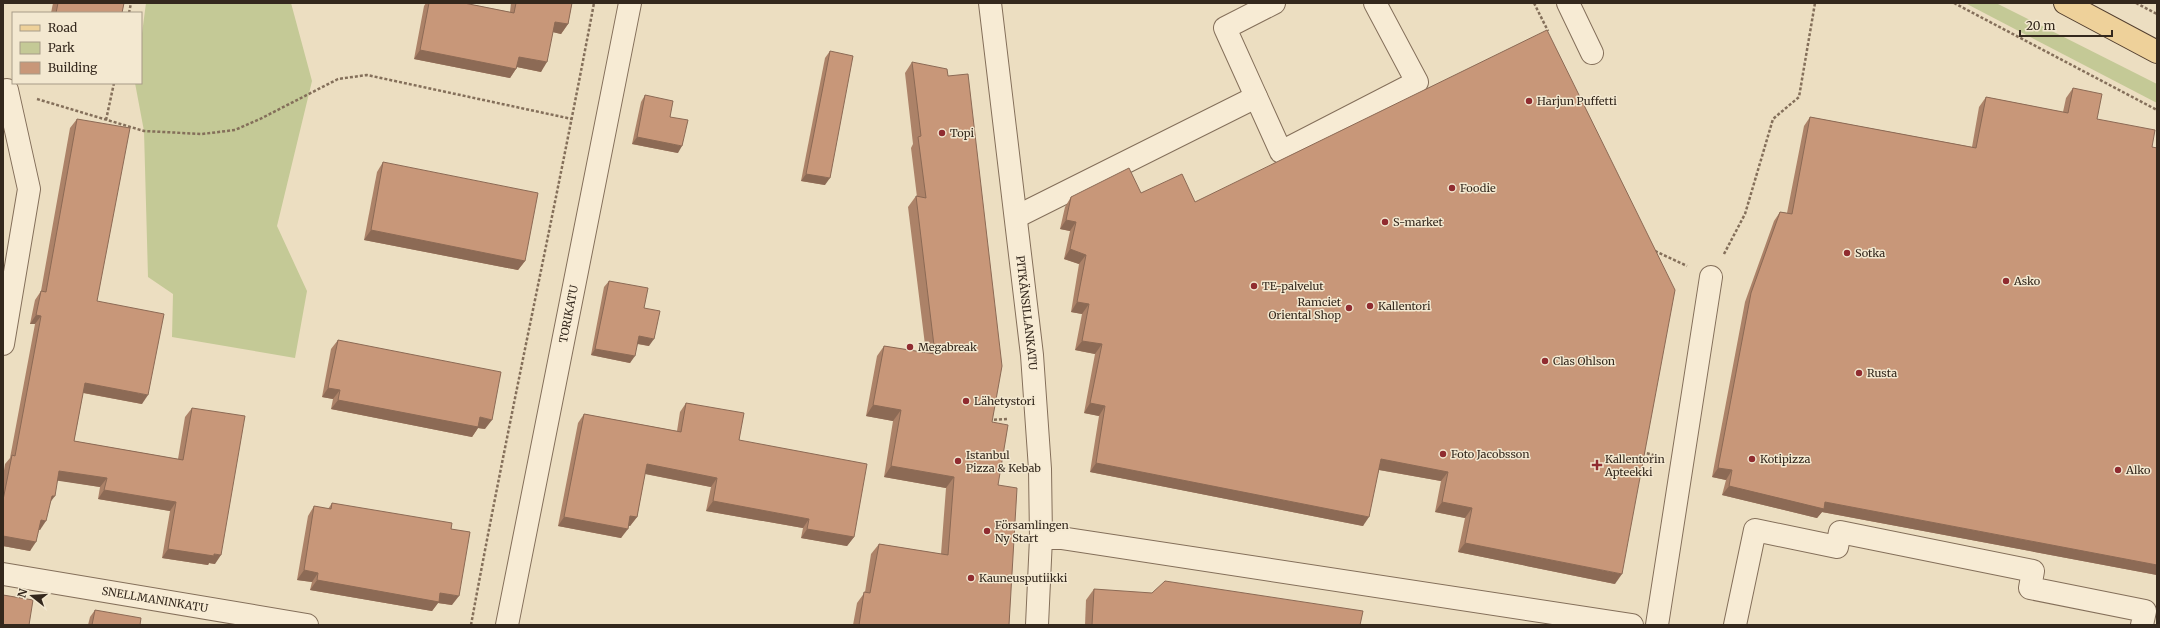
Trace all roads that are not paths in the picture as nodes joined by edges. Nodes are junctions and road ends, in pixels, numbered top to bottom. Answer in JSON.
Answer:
{"nodes":[{"id":1,"x":630,"y":3,"type":"edge"},
{"id":2,"x":990,"y":3,"type":"edge"},
{"id":3,"x":1274,"y":3,"type":"edge"},
{"id":4,"x":1375,"y":3,"type":"edge"},
{"id":5,"x":1568,"y":3,"type":"edge"},
{"id":6,"x":2065,"y":3,"type":"edge"},
{"id":7,"x":2157,"y":52,"type":"edge"},
{"id":8,"x":1592,"y":53,"type":"dead end"},
{"id":9,"x":7,"y":90,"type":"road end"},
{"id":10,"x":1256,"y":97,"type":"junction"},
{"id":11,"x":1016,"y":217,"type":"junction"},
{"id":12,"x":1711,"y":277,"type":"road end"},
{"id":13,"x":3,"y":344,"type":"edge"},
{"id":14,"x":1041,"y":538,"type":"junction"},
{"id":15,"x":3,"y":574,"type":"edge"},
{"id":16,"x":307,"y":625,"type":"edge"},
{"id":17,"x":507,"y":625,"type":"edge"},
{"id":18,"x":1037,"y":625,"type":"edge"},
{"id":19,"x":1632,"y":625,"type":"edge"},
{"id":20,"x":1657,"y":625,"type":"edge"},
{"id":21,"x":1735,"y":625,"type":"edge"},
{"id":22,"x":2142,"y":625,"type":"edge"}],
"edges":[{"from":1,"to":17,"type":"street","name":"TORIKATU"},
{"from":2,"to":11,"type":"street","name":"PITKÄNSILLANKATU"},
{"from":3,"to":10,"type":"street"},
{"from":4,"to":10,"type":"street"},
{"from":5,"to":8,"type":"street"},
{"from":6,"to":7,"type":"main road"},
{"from":9,"to":13,"type":"street"},
{"from":10,"to":11,"type":"street"},
{"from":11,"to":14,"type":"street","name":"PITKÄNSILLANKATU"},
{"from":12,"to":20,"type":"street"},
{"from":14,"to":18,"type":"street","name":"PITKÄNSILLANKATU"},
{"from":14,"to":19,"type":"street"},
{"from":15,"to":16,"type":"street","name":"SNELLMANINKATU"},
{"from":21,"to":22,"type":"street"}]}
